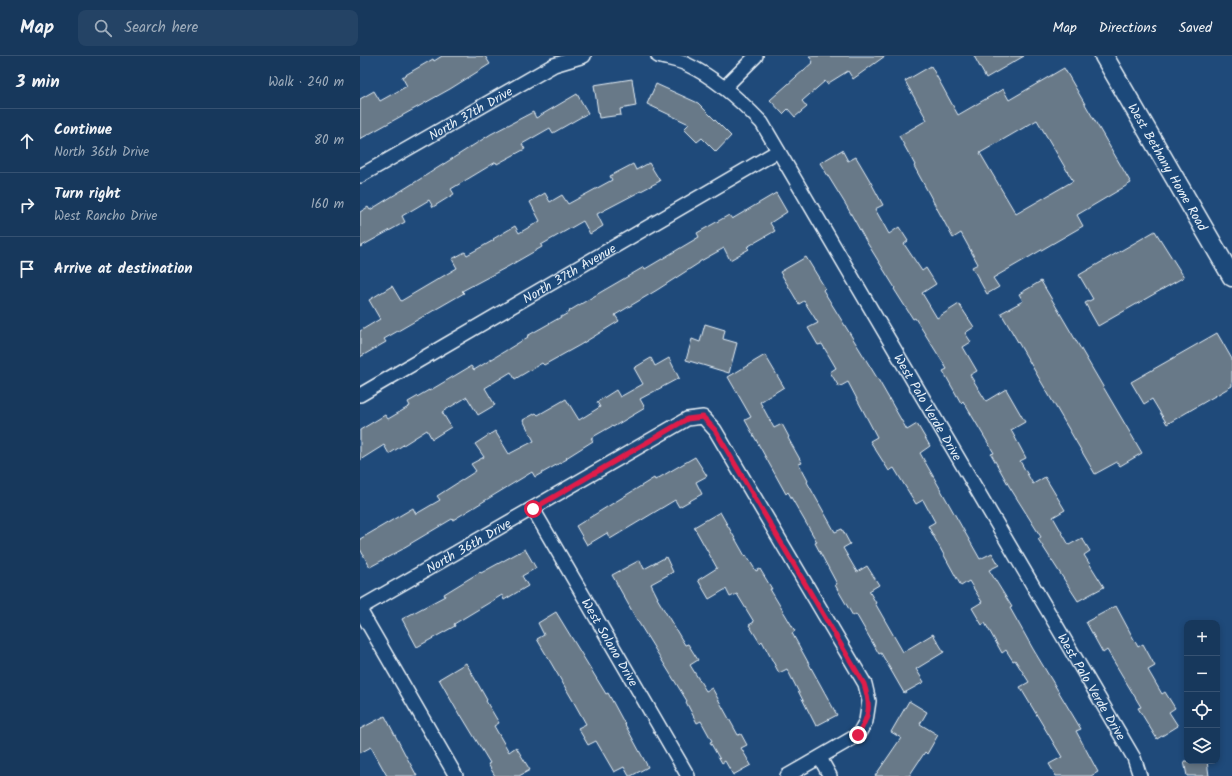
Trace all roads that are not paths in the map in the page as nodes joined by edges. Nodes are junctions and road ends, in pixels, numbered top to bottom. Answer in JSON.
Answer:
{"nodes":[{"id":1,"x":584,"y":56,"type":"edge"},
{"id":2,"x":658,"y":56,"type":"edge"},
{"id":3,"x":756,"y":56,"type":"edge"},
{"id":4,"x":1104,"y":56,"type":"edge"},
{"id":5,"x":724,"y":88,"type":"junction"},
{"id":6,"x":778,"y":150,"type":"junction"},
{"id":7,"x":360,"y":176,"type":"edge"},
{"id":8,"x":1232,"y":277,"type":"edge"},
{"id":9,"x":360,"y":395,"type":"edge"},
{"id":10,"x":533,"y":509,"type":"junction"},
{"id":11,"x":360,"y":609,"type":"edge"},
{"id":12,"x":820,"y":758,"type":"junction"},
{"id":13,"x":456,"y":776,"type":"edge"},
{"id":14,"x":688,"y":776,"type":"edge"},
{"id":15,"x":787,"y":776,"type":"edge"},
{"id":16,"x":830,"y":776,"type":"edge"},
{"id":17,"x":1140,"y":776,"type":"edge"}],
"edges":[{"from":1,"to":7,"type":"street","name":"North 37th Drive"},
{"from":2,"to":5,"type":"street"},
{"from":3,"to":5,"type":"street"},
{"from":4,"to":8,"type":"main road","name":"West Bethany Home Road"},
{"from":5,"to":6,"type":"street","name":"West Palo Verde Drive"},
{"from":6,"to":9,"type":"street","name":"North 37th Avenue"},
{"from":6,"to":17,"type":"street","name":"West Palo Verde Drive"},
{"from":10,"to":11,"type":"street","name":"North 36th Drive"},
{"from":10,"to":12,"type":"street","name":"North 36th Drive"},
{"from":10,"to":14,"type":"street","name":"West Solano Drive"},
{"from":11,"to":13,"type":"street"},
{"from":12,"to":15,"type":"street"},
{"from":12,"to":16,"type":"street"}]}
